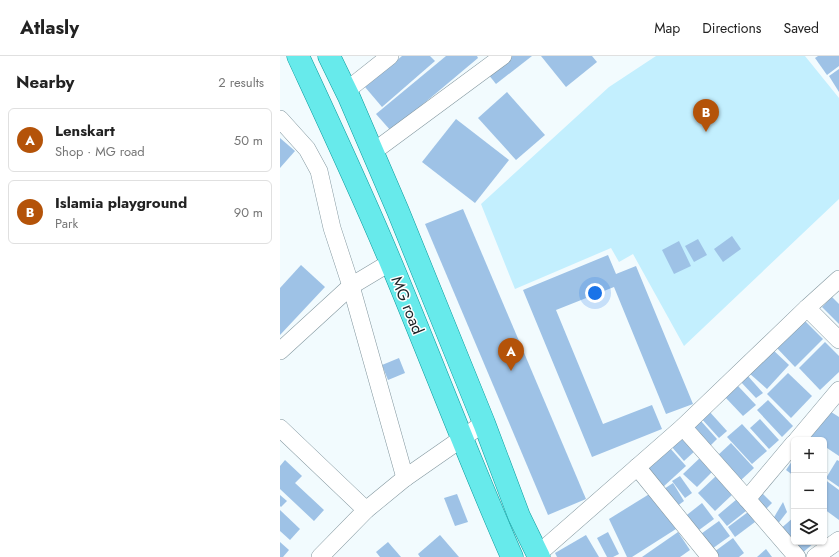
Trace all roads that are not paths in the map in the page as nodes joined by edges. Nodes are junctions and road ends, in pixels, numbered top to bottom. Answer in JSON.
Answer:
{"nodes":[{"id":1,"x":298,"y":56,"type":"edge"},
{"id":2,"x":329,"y":56,"type":"edge"},
{"id":3,"x":390,"y":56,"type":"edge"},
{"id":4,"x":503,"y":56,"type":"edge"},
{"id":5,"x":346,"y":92,"type":"junction"},
{"id":6,"x":280,"y":119,"type":"edge"},
{"id":7,"x":374,"y":152,"type":"junction"},
{"id":8,"x":391,"y":262,"type":"junction"},
{"id":9,"x":839,"y":279,"type":"edge"},
{"id":10,"x":351,"y":286,"type":"junction"},
{"id":11,"x":807,"y":308,"type":"junction"},
{"id":12,"x":839,"y":340,"type":"edge"},
{"id":13,"x":280,"y":351,"type":"edge"},
{"id":14,"x":839,"y":390,"type":"edge"},
{"id":15,"x":484,"y":423,"type":"junction"},
{"id":16,"x":683,"y":427,"type":"junction"},
{"id":17,"x":280,"y":428,"type":"edge"},
{"id":18,"x":800,"y":437,"type":"edge"},
{"id":19,"x":461,"y":438,"type":"junction"},
{"id":20,"x":791,"y":447,"type":"edge"},
{"id":21,"x":637,"y":467,"type":"junction"},
{"id":22,"x":405,"y":478,"type":"junction"},
{"id":23,"x":747,"y":499,"type":"junction"},
{"id":24,"x":366,"y":510,"type":"junction"},
{"id":25,"x":839,"y":540,"type":"edge"},
{"id":26,"x":538,"y":556,"type":"edge"},
{"id":27,"x":320,"y":557,"type":"edge"},
{"id":28,"x":512,"y":557,"type":"edge"},
{"id":29,"x":710,"y":557,"type":"edge"},
{"id":30,"x":797,"y":557,"type":"edge"},
{"id":31,"x":815,"y":557,"type":"edge"}],
"edges":[{"from":1,"to":8,"type":"main road","name":"MG road"},
{"from":2,"to":5,"type":"main road","name":"MG road"},
{"from":3,"to":5,"type":"street"},
{"from":4,"to":7,"type":"street"},
{"from":5,"to":7,"type":"main road","name":"MG road"},
{"from":6,"to":10,"type":"street"},
{"from":7,"to":15,"type":"main road","name":"MG road"},
{"from":8,"to":10,"type":"street"},
{"from":8,"to":19,"type":"main road","name":"MG road"},
{"from":9,"to":11,"type":"street"},
{"from":10,"to":13,"type":"street"},
{"from":10,"to":22,"type":"street"},
{"from":11,"to":12,"type":"street"},
{"from":11,"to":16,"type":"street"},
{"from":14,"to":18,"type":"street"},
{"from":15,"to":19,"type":"street"},
{"from":15,"to":26,"type":"main road","name":"MG road"},
{"from":16,"to":21,"type":"street"},
{"from":16,"to":23,"type":"street"},
{"from":17,"to":24,"type":"street"},
{"from":19,"to":22,"type":"street"},
{"from":19,"to":28,"type":"main road","name":"MG road"},
{"from":20,"to":23,"type":"street"},
{"from":21,"to":26,"type":"street"},
{"from":21,"to":29,"type":"street"},
{"from":22,"to":24,"type":"street"},
{"from":23,"to":30,"type":"street"},
{"from":24,"to":27,"type":"street"},
{"from":25,"to":31,"type":"street"}]}
